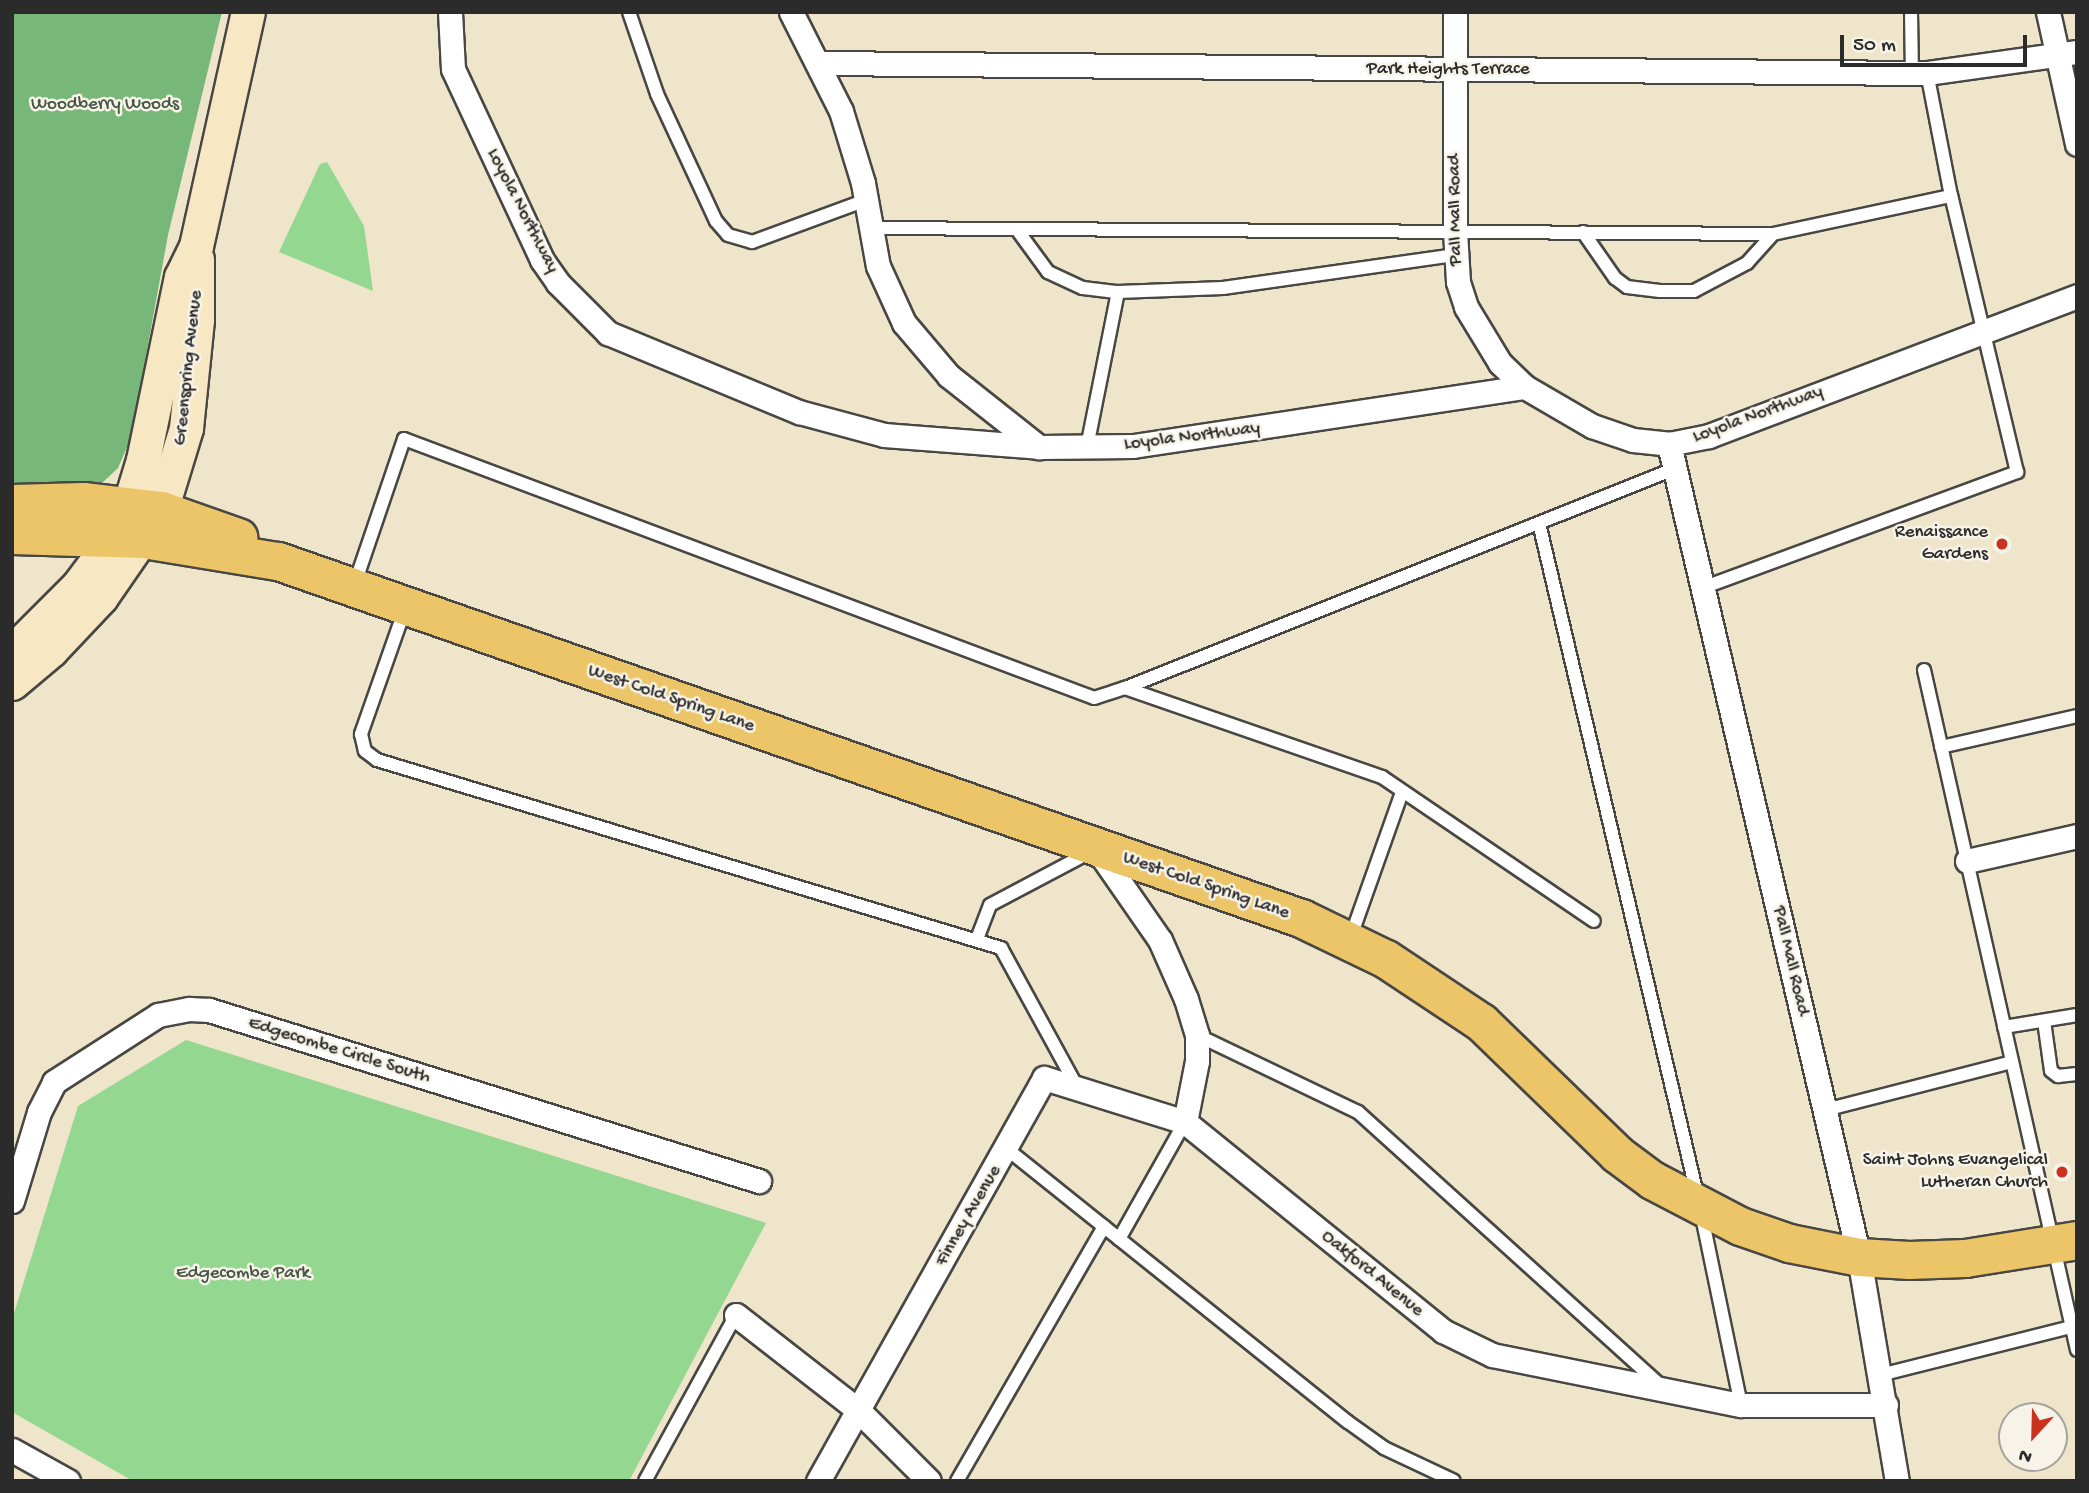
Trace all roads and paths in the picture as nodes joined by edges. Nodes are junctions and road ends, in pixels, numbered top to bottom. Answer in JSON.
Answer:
{"nodes":[{"id":1,"x":247,"y":12,"type":"edge"},
{"id":2,"x":450,"y":12,"type":"edge"},
{"id":3,"x":629,"y":12,"type":"edge"},
{"id":4,"x":791,"y":12,"type":"edge"},
{"id":5,"x":1455,"y":12,"type":"edge"},
{"id":6,"x":1911,"y":12,"type":"edge"},
{"id":7,"x":2048,"y":12,"type":"edge"},
{"id":8,"x":2066,"y":54,"type":"edge"},
{"id":9,"x":818,"y":63,"type":"junction"},
{"id":10,"x":1455,"y":70,"type":"junction"},
{"id":11,"x":1919,"y":73,"type":"junction"},
{"id":12,"x":2077,"y":144,"type":"edge"},
{"id":13,"x":1951,"y":196,"type":"junction"},
{"id":14,"x":866,"y":200,"type":"junction"},
{"id":15,"x":870,"y":229,"type":"junction"},
{"id":16,"x":1018,"y":231,"type":"junction"},
{"id":17,"x":1455,"y":231,"type":"junction"},
{"id":18,"x":1583,"y":232,"type":"junction"},
{"id":19,"x":1773,"y":233,"type":"junction"},
{"id":20,"x":1456,"y":255,"type":"junction"},
{"id":21,"x":1118,"y":292,"type":"junction"},
{"id":22,"x":2077,"y":296,"type":"edge"},
{"id":23,"x":1982,"y":331,"type":"junction"},
{"id":24,"x":1525,"y":387,"type":"junction"},
{"id":25,"x":1669,"y":444,"type":"junction"},
{"id":26,"x":1040,"y":447,"type":"junction"},
{"id":27,"x":1087,"y":447,"type":"junction"},
{"id":28,"x":1674,"y":469,"type":"junction"},
{"id":29,"x":12,"y":503,"type":"edge"},
{"id":30,"x":137,"y":523,"type":"junction"},
{"id":31,"x":1539,"y":523,"type":"junction"},
{"id":32,"x":12,"y":535,"type":"edge"},
{"id":33,"x":354,"y":587,"type":"junction"},
{"id":34,"x":1702,"y":588,"type":"junction"},
{"id":35,"x":407,"y":606,"type":"junction"},
{"id":36,"x":12,"y":652,"type":"edge"},
{"id":37,"x":1924,"y":670,"type":"dead end"},
{"id":38,"x":12,"y":683,"type":"edge"},
{"id":39,"x":1125,"y":688,"type":"junction"},
{"id":40,"x":2077,"y":716,"type":"edge"},
{"id":41,"x":1941,"y":747,"type":"junction"},
{"id":42,"x":1402,"y":792,"type":"junction"},
{"id":43,"x":2077,"y":836,"type":"edge"},
{"id":44,"x":1096,"y":848,"type":"junction"},
{"id":45,"x":1967,"y":861,"type":"junction"},
{"id":46,"x":1594,"y":921,"type":"dead end"},
{"id":47,"x":977,"y":939,"type":"junction"},
{"id":48,"x":1350,"y":940,"type":"junction"},
{"id":49,"x":2077,"y":1015,"type":"edge"},
{"id":50,"x":2044,"y":1021,"type":"junction"},
{"id":51,"x":2004,"y":1027,"type":"junction"},
{"id":52,"x":1197,"y":1035,"type":"junction"},
{"id":53,"x":2012,"y":1062,"type":"junction"},
{"id":54,"x":2077,"y":1074,"type":"edge"},
{"id":55,"x":1077,"y":1087,"type":"junction"},
{"id":56,"x":1825,"y":1110,"type":"junction"},
{"id":57,"x":1185,"y":1122,"type":"junction"},
{"id":58,"x":1007,"y":1149,"type":"junction"},
{"id":59,"x":759,"y":1181,"type":"dead end"},
{"id":60,"x":12,"y":1201,"type":"edge"},
{"id":61,"x":1700,"y":1207,"type":"junction"},
{"id":62,"x":1104,"y":1226,"type":"junction"},
{"id":63,"x":1119,"y":1238,"type":"junction"},
{"id":64,"x":2065,"y":1243,"type":"edge"},
{"id":65,"x":1859,"y":1257,"type":"junction"},
{"id":66,"x":736,"y":1315,"type":"joint"},
{"id":67,"x":2074,"y":1337,"type":"edge"},
{"id":68,"x":1880,"y":1376,"type":"junction"},
{"id":69,"x":1668,"y":1393,"type":"junction"},
{"id":70,"x":1741,"y":1405,"type":"junction"},
{"id":71,"x":1886,"y":1405,"type":"junction"},
{"id":72,"x":858,"y":1410,"type":"junction"},
{"id":73,"x":12,"y":1450,"type":"edge"},
{"id":74,"x":68,"y":1481,"type":"edge"},
{"id":75,"x":645,"y":1481,"type":"edge"},
{"id":76,"x":818,"y":1481,"type":"edge"},
{"id":77,"x":929,"y":1481,"type":"edge"},
{"id":78,"x":957,"y":1481,"type":"edge"},
{"id":79,"x":1454,"y":1481,"type":"edge"},
{"id":80,"x":1897,"y":1481,"type":"edge"}],
"edges":[{"from":1,"to":30,"type":"main road","name":"Greenspring Avenue"},
{"from":2,"to":26,"type":"street","name":"Loyola Northway"},
{"from":3,"to":14,"type":"lane"},
{"from":4,"to":9,"type":"street"},
{"from":5,"to":10,"type":"street","name":"Pall Mall Road"},
{"from":6,"to":11,"type":"lane"},
{"from":7,"to":8,"type":"street"},
{"from":8,"to":11,"type":"street","name":"Park Heights Terrace"},
{"from":8,"to":12,"type":"street"},
{"from":9,"to":10,"type":"street","name":"Park Heights Terrace"},
{"from":9,"to":14,"type":"street"},
{"from":10,"to":11,"type":"street","name":"Park Heights Terrace"},
{"from":10,"to":17,"type":"street","name":"Pall Mall Road"},
{"from":11,"to":13,"type":"lane"},
{"from":13,"to":19,"type":"lane"},
{"from":13,"to":23,"type":"lane"},
{"from":14,"to":15,"type":"street"},
{"from":15,"to":16,"type":"lane"},
{"from":15,"to":26,"type":"street"},
{"from":16,"to":17,"type":"lane"},
{"from":16,"to":21,"type":"lane"},
{"from":17,"to":18,"type":"lane"},
{"from":17,"to":20,"type":"street","name":"Pall Mall Road"},
{"from":18,"to":19,"type":"lane"},
{"from":18,"to":19,"type":"lane"},
{"from":20,"to":21,"type":"lane"},
{"from":20,"to":24,"type":"street","name":"Pall Mall Road"},
{"from":21,"to":27,"type":"lane"},
{"from":22,"to":23,"type":"street","name":"Loyola Northway"},
{"from":23,"to":25,"type":"street","name":"Loyola Northway"},
{"from":23,"to":34,"type":"lane"},
{"from":24,"to":25,"type":"street","name":"Loyola Northway"},
{"from":24,"to":27,"type":"street","name":"Loyola Northway"},
{"from":25,"to":28,"type":"street","name":"Pall Mall Road"},
{"from":26,"to":27,"type":"street","name":"Loyola Northway"},
{"from":28,"to":31,"type":"lane"},
{"from":28,"to":34,"type":"street","name":"Pall Mall Road"},
{"from":29,"to":30,"type":"main road","name":"West Cold Spring Lane"},
{"from":30,"to":32,"type":"main road","name":"West Cold Spring Lane"},
{"from":30,"to":33,"type":"main road","name":"West Cold Spring Lane"},
{"from":30,"to":36,"type":"main road","name":"Greenspring Avenue"},
{"from":30,"to":38,"type":"main road","name":"Greenspring Avenue"},
{"from":31,"to":39,"type":"lane"},
{"from":31,"to":61,"type":"lane"},
{"from":33,"to":35,"type":"main road","name":"West Cold Spring Lane"},
{"from":33,"to":39,"type":"lane"},
{"from":34,"to":56,"type":"street","name":"Pall Mall Road"},
{"from":35,"to":44,"type":"main road","name":"West Cold Spring Lane"},
{"from":35,"to":47,"type":"lane"},
{"from":37,"to":41,"type":"lane"},
{"from":39,"to":42,"type":"lane"},
{"from":40,"to":41,"type":"lane"},
{"from":41,"to":45,"type":"lane"},
{"from":42,"to":46,"type":"lane"},
{"from":42,"to":48,"type":"lane"},
{"from":43,"to":45,"type":"street"},
{"from":44,"to":47,"type":"lane"},
{"from":44,"to":48,"type":"main road","name":"West Cold Spring Lane"},
{"from":44,"to":52,"type":"street"},
{"from":45,"to":51,"type":"lane"},
{"from":47,"to":55,"type":"lane"},
{"from":48,"to":61,"type":"main road","name":"West Cold Spring Lane"},
{"from":49,"to":50,"type":"lane"},
{"from":50,"to":51,"type":"lane"},
{"from":50,"to":54,"type":"lane"},
{"from":51,"to":53,"type":"lane"},
{"from":52,"to":57,"type":"street"},
{"from":52,"to":69,"type":"lane"},
{"from":53,"to":56,"type":"lane"},
{"from":53,"to":64,"type":"lane"},
{"from":55,"to":57,"type":"street","name":"Finney Avenue"},
{"from":55,"to":58,"type":"street","name":"Finney Avenue"},
{"from":56,"to":65,"type":"street","name":"Pall Mall Road"},
{"from":57,"to":63,"type":"lane"},
{"from":57,"to":69,"type":"street","name":"Oakford Avenue"},
{"from":58,"to":62,"type":"lane"},
{"from":58,"to":72,"type":"street","name":"Finney Avenue"},
{"from":59,"to":60,"type":"street","name":"Edgecombe Circle South"},
{"from":61,"to":65,"type":"main road","name":"West Cold Spring Lane"},
{"from":61,"to":70,"type":"lane"},
{"from":62,"to":63,"type":"lane"},
{"from":62,"to":78,"type":"lane"},
{"from":63,"to":79,"type":"lane"},
{"from":64,"to":65,"type":"main road","name":"West Cold Spring Lane"},
{"from":64,"to":67,"type":"lane"},
{"from":65,"to":68,"type":"street","name":"Pall Mall Road"},
{"from":66,"to":72,"type":"street"},
{"from":66,"to":75,"type":"lane"},
{"from":67,"to":68,"type":"lane"},
{"from":68,"to":71,"type":"street","name":"Pall Mall Road"},
{"from":69,"to":70,"type":"street","name":"Oakford Avenue"},
{"from":70,"to":71,"type":"street","name":"Oakford Avenue"},
{"from":71,"to":80,"type":"street","name":"Pall Mall Road"},
{"from":72,"to":76,"type":"street","name":"Finney Avenue"},
{"from":72,"to":77,"type":"street"},
{"from":73,"to":74,"type":"street"}]}
